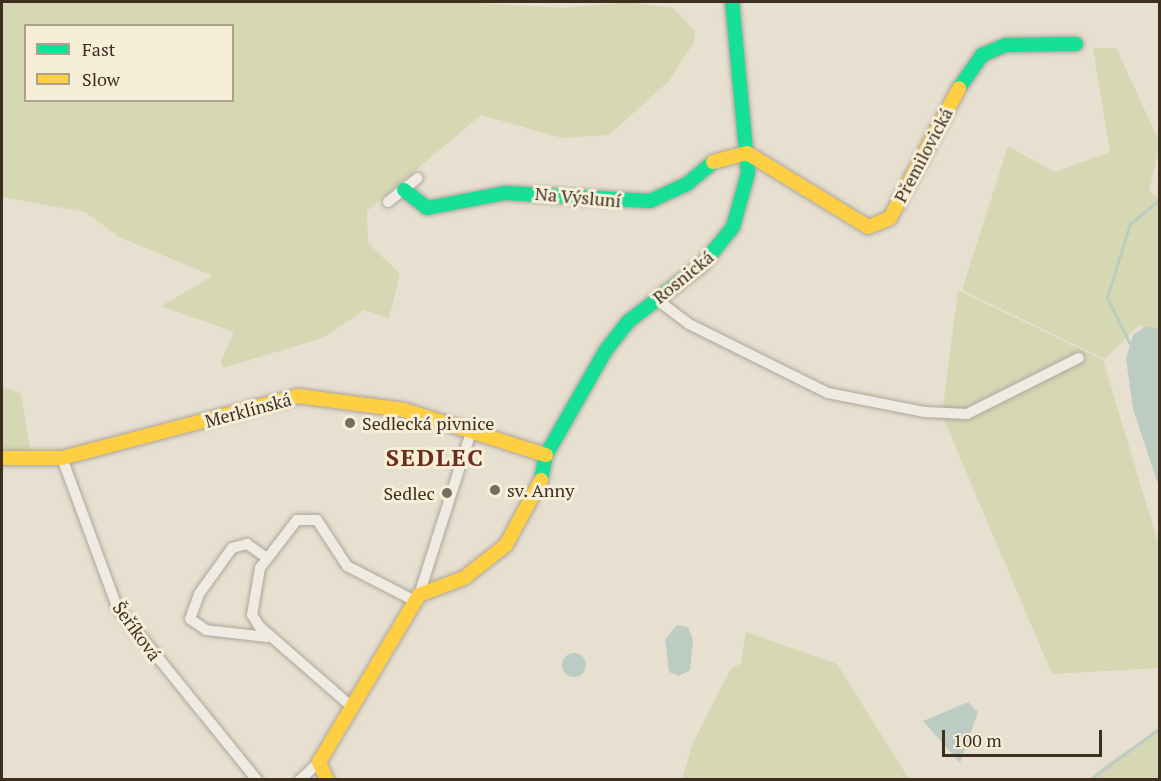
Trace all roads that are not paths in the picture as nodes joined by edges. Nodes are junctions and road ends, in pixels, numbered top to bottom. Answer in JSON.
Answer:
{"nodes":[{"id":1,"x":732,"y":2,"type":"edge"},
{"id":2,"x":1076,"y":45,"type":"dead end"},
{"id":3,"x":747,"y":153,"type":"junction"},
{"id":4,"x":418,"y":178,"type":"dead end"},
{"id":5,"x":404,"y":190,"type":"junction"},
{"id":6,"x":388,"y":202,"type":"dead end"},
{"id":7,"x":656,"y":299,"type":"junction"},
{"id":8,"x":1079,"y":358,"type":"dead end"},
{"id":9,"x":472,"y":429,"type":"junction"},
{"id":10,"x":546,"y":455,"type":"junction"},
{"id":11,"x":2,"y":458,"type":"edge"},
{"id":12,"x":62,"y":458,"type":"junction"},
{"id":13,"x":267,"y":558,"type":"junction"},
{"id":14,"x":417,"y":598,"type":"junction"},
{"id":15,"x":267,"y":637,"type":"junction"},
{"id":16,"x":352,"y":707,"type":"junction"},
{"id":17,"x":319,"y":762,"type":"junction"},
{"id":18,"x":256,"y":780,"type":"edge"},
{"id":19,"x":300,"y":780,"type":"edge"},
{"id":20,"x":327,"y":780,"type":"edge"}],
"edges":[{"from":1,"to":3,"type":"street","name":"Rosnická"},
{"from":2,"to":3,"type":"street","name":"Přemilovická"},
{"from":3,"to":5,"type":"street","name":"Na Výsluní"},
{"from":3,"to":7,"type":"street","name":"Rosnická"},
{"from":4,"to":5,"type":"street"},
{"from":5,"to":6,"type":"street"},
{"from":7,"to":8,"type":"street"},
{"from":7,"to":10,"type":"street","name":"Rosnická"},
{"from":9,"to":10,"type":"street","name":"Merklínská"},
{"from":9,"to":12,"type":"street","name":"Merklínská"},
{"from":9,"to":14,"type":"street"},
{"from":10,"to":14,"type":"street"},
{"from":11,"to":12,"type":"street","name":"Merklínská"},
{"from":12,"to":18,"type":"street","name":"Šeříková"},
{"from":13,"to":14,"type":"street"},
{"from":13,"to":15,"type":"street"},
{"from":13,"to":15,"type":"street"},
{"from":14,"to":16,"type":"street"},
{"from":15,"to":16,"type":"street"},
{"from":16,"to":17,"type":"street"},
{"from":17,"to":19,"type":"street"},
{"from":17,"to":20,"type":"street"}]}
